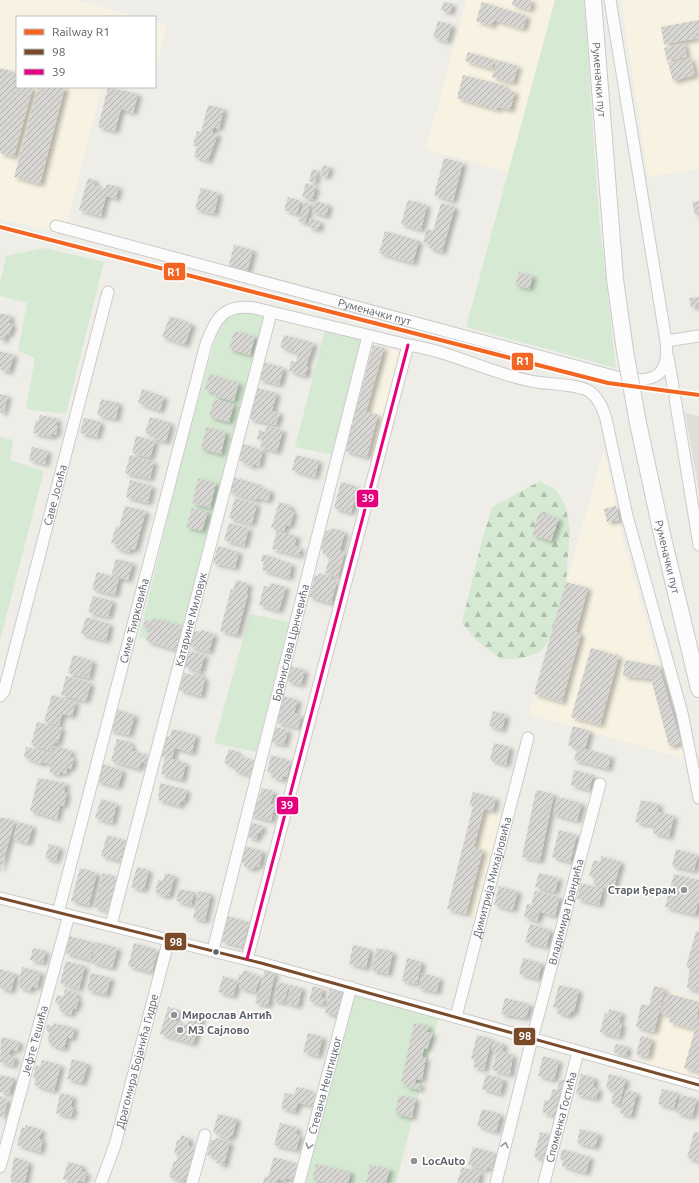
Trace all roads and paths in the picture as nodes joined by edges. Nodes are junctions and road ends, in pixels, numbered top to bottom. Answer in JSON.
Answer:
{"nodes":[{"id":1,"x":593,"y":0,"type":"edge"},
{"id":2,"x":610,"y":0,"type":"edge"},
{"id":3,"x":56,"y":226,"type":"dead end"},
{"id":4,"x":108,"y":292,"type":"dead end"},
{"id":5,"x":270,"y":313,"type":"junction"},
{"id":6,"x":368,"y":336,"type":"junction"},
{"id":7,"x":699,"y":336,"type":"edge"},
{"id":8,"x":666,"y":341,"type":"junction"},
{"id":9,"x":408,"y":345,"type":"junction"},
{"id":10,"x":668,"y":355,"type":"junction"},
{"id":11,"x":673,"y":386,"type":"dead end"},
{"id":12,"x":675,"y":398,"type":"dead end"},
{"id":13,"x":699,"y":545,"type":"edge"},
{"id":14,"x":699,"y":689,"type":"edge"},
{"id":15,"x":0,"y":696,"type":"edge"},
{"id":16,"x":528,"y":738,"type":"dead end"},
{"id":17,"x":600,"y":784,"type":"dead end"},
{"id":18,"x":699,"y":798,"type":"edge"},
{"id":19,"x":0,"y":898,"type":"edge"},
{"id":20,"x":64,"y":914,"type":"junction"},
{"id":21,"x":111,"y":925,"type":"junction"},
{"id":22,"x":169,"y":939,"type":"junction"},
{"id":23,"x":213,"y":950,"type":"junction"},
{"id":24,"x":247,"y":959,"type":"junction"},
{"id":25,"x":351,"y":987,"type":"junction"},
{"id":26,"x":456,"y":1017,"type":"junction"},
{"id":27,"x":532,"y":1039,"type":"junction"},
{"id":28,"x":578,"y":1052,"type":"junction"},
{"id":29,"x":699,"y":1085,"type":"edge"},
{"id":30,"x":205,"y":1135,"type":"dead end"},
{"id":31,"x":0,"y":1167,"type":"edge"},
{"id":32,"x":101,"y":1183,"type":"edge"},
{"id":33,"x":192,"y":1183,"type":"edge"},
{"id":34,"x":299,"y":1183,"type":"edge"},
{"id":35,"x":496,"y":1183,"type":"edge"},
{"id":36,"x":544,"y":1183,"type":"edge"}],
"edges":[{"from":1,"to":14,"type":"main road","name":"Руменачки пут","bridge":true},
{"from":2,"to":8,"type":"street"},
{"from":3,"to":10,"type":"street","name":"Руменачки пут"},
{"from":4,"to":15,"type":"street","name":"Саве Јосића"},
{"from":5,"to":6,"type":"street","name":"Симе Ћирковића"},
{"from":5,"to":20,"type":"street","name":"Симе Ћирковића"},
{"from":5,"to":21,"type":"street","name":"Катарине Миловук"},
{"from":6,"to":9,"type":"street","name":"Симе Ћирковића"},
{"from":6,"to":23,"type":"street","name":"Бранислава Црнчевића"},
{"from":7,"to":8,"type":"street"},
{"from":8,"to":10,"type":"street"},
{"from":9,"to":18,"type":"street","name":"Симе Ћирковића"},
{"from":9,"to":24,"type":"street"},
{"from":10,"to":11,"type":"street"},
{"from":12,"to":13,"type":"street"},
{"from":16,"to":26,"type":"street","name":"Димитрија Михајловића"},
{"from":17,"to":27,"type":"street","name":"Владимира Грандића"},
{"from":19,"to":20,"type":"street"},
{"from":20,"to":21,"type":"street"},
{"from":20,"to":31,"type":"street","name":"Јефте Тешића"},
{"from":21,"to":22,"type":"street"},
{"from":22,"to":23,"type":"street"},
{"from":22,"to":32,"type":"street","name":"Драгомира Бојанића Гидре"},
{"from":23,"to":24,"type":"street"},
{"from":24,"to":25,"type":"street"},
{"from":25,"to":26,"type":"street"},
{"from":25,"to":34,"type":"street","name":"Стевана Нештицког","one_way":true},
{"from":26,"to":27,"type":"street"},
{"from":27,"to":28,"type":"street"},
{"from":35,"to":27,"type":"street","name":"Владимира Грандића","one_way":true},
{"from":28,"to":29,"type":"street"},
{"from":28,"to":36,"type":"street","name":"Споменка Гостића"},
{"from":30,"to":33,"type":"street"}]}
